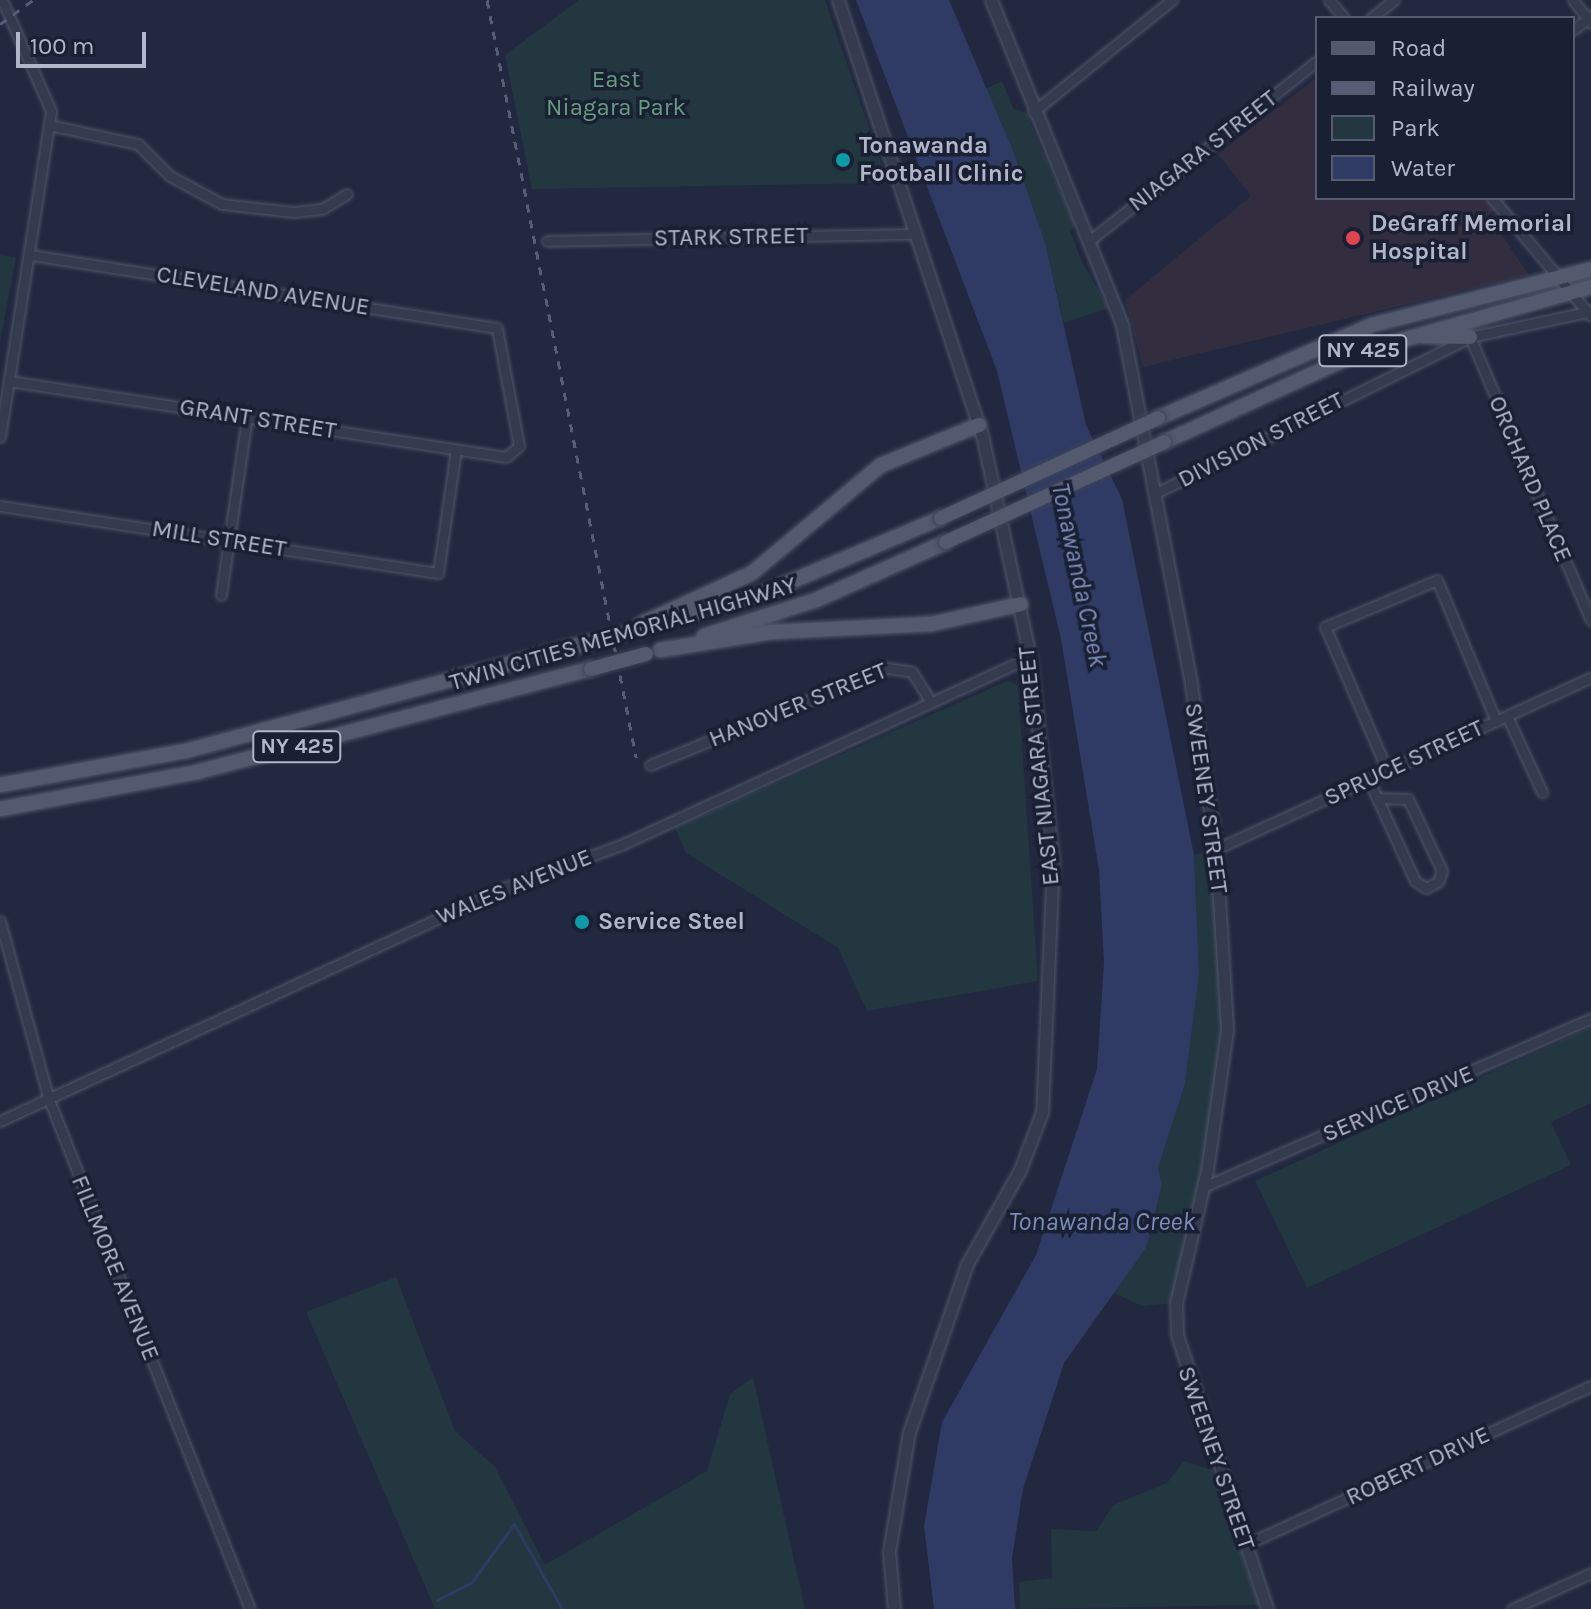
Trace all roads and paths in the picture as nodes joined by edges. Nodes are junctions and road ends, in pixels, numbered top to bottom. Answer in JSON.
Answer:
{"nodes":[{"id":1,"x":2,"y":0,"type":"edge"},
{"id":2,"x":838,"y":0,"type":"edge"},
{"id":3,"x":991,"y":0,"type":"edge"},
{"id":4,"x":1172,"y":0,"type":"edge"},
{"id":5,"x":1329,"y":0,"type":"edge"},
{"id":6,"x":1394,"y":0,"type":"edge"},
{"id":7,"x":1573,"y":0,"type":"edge"},
{"id":8,"x":1342,"y":16,"type":"edge"},
{"id":9,"x":1374,"y":16,"type":"edge"},
{"id":10,"x":1590,"y":19,"type":"edge"},
{"id":11,"x":1315,"y":63,"type":"edge"},
{"id":12,"x":1033,"y":112,"type":"junction"},
{"id":13,"x":49,"y":125,"type":"junction"},
{"id":14,"x":347,"y":194,"type":"dead end"},
{"id":15,"x":1494,"y":200,"type":"edge"},
{"id":16,"x":916,"y":234,"type":"junction"},
{"id":17,"x":547,"y":241,"type":"dead end"},
{"id":18,"x":1089,"y":241,"type":"junction"},
{"id":19,"x":29,"y":255,"type":"junction"},
{"id":20,"x":1591,"y":269,"type":"edge"},
{"id":21,"x":1559,"y":278,"type":"junction"},
{"id":22,"x":1591,"y":287,"type":"edge"},
{"id":23,"x":1573,"y":292,"type":"junction"},
{"id":24,"x":1590,"y":313,"type":"edge"},
{"id":25,"x":1406,"y":336,"type":"junction"},
{"id":26,"x":1470,"y":337,"type":"junction"},
{"id":27,"x":9,"y":381,"type":"junction"},
{"id":28,"x":247,"y":417,"type":"junction"},
{"id":29,"x":979,"y":425,"type":"junction"},
{"id":30,"x":0,"y":437,"type":"edge"},
{"id":31,"x":456,"y":449,"type":"junction"},
{"id":32,"x":506,"y":457,"type":"joint"},
{"id":33,"x":1156,"y":493,"type":"junction"},
{"id":34,"x":0,"y":506,"type":"edge"},
{"id":35,"x":228,"y":541,"type":"junction"},
{"id":36,"x":221,"y":595,"type":"dead end"},
{"id":37,"x":1021,"y":604,"type":"junction"},
{"id":38,"x":1591,"y":620,"type":"edge"},
{"id":39,"x":641,"y":626,"type":"junction"},
{"id":40,"x":653,"y":652,"type":"junction"},
{"id":41,"x":1030,"y":657,"type":"junction"},
{"id":42,"x":1591,"y":677,"type":"edge"},
{"id":43,"x":931,"y":702,"type":"junction"},
{"id":44,"x":1507,"y":716,"type":"junction"},
{"id":45,"x":1496,"y":721,"type":"junction"},
{"id":46,"x":650,"y":765,"type":"dead end"},
{"id":47,"x":1387,"y":770,"type":"junction"},
{"id":48,"x":1368,"y":778,"type":"junction"},
{"id":49,"x":0,"y":785,"type":"edge"},
{"id":50,"x":1542,"y":792,"type":"dead end"},
{"id":51,"x":1377,"y":798,"type":"junction"},
{"id":52,"x":0,"y":809,"type":"edge"},
{"id":53,"x":1216,"y":849,"type":"junction"},
{"id":54,"x":0,"y":921,"type":"edge"},
{"id":55,"x":1591,"y":1018,"type":"edge"},
{"id":56,"x":48,"y":1097,"type":"junction"},
{"id":57,"x":0,"y":1121,"type":"edge"},
{"id":58,"x":1203,"y":1187,"type":"junction"},
{"id":59,"x":1591,"y":1386,"type":"edge"},
{"id":60,"x":1245,"y":1545,"type":"junction"},
{"id":61,"x":1591,"y":1573,"type":"edge"},
{"id":62,"x":250,"y":1609,"type":"edge"},
{"id":63,"x":894,"y":1609,"type":"edge"},
{"id":64,"x":1267,"y":1609,"type":"edge"},
{"id":65,"x":1512,"y":1609,"type":"edge"}],
"edges":[{"from":1,"to":13,"type":"street"},
{"from":2,"to":16,"type":"street","name":"EAST NIAGARA STREET"},
{"from":3,"to":12,"type":"street","name":"SWEENEY STREET"},
{"from":4,"to":12,"type":"street"},
{"from":5,"to":8,"type":"street"},
{"from":6,"to":9,"type":"street"},
{"from":7,"to":10,"type":"street"},
{"from":11,"to":18,"type":"street","name":"NIAGARA STREET"},
{"from":12,"to":18,"type":"street","name":"SWEENEY STREET"},
{"from":13,"to":14,"type":"street"},
{"from":13,"to":19,"type":"street"},
{"from":15,"to":21,"type":"street"},
{"from":16,"to":17,"type":"street","name":"STARK STREET"},
{"from":16,"to":29,"type":"street","name":"EAST NIAGARA STREET"},
{"from":18,"to":33,"type":"street","name":"SWEENEY STREET"},
{"from":19,"to":27,"type":"street"},
{"from":19,"to":32,"type":"street","name":"CLEVELAND AVENUE"},
{"from":20,"to":21,"type":"main road","name":"TWIN CITIES MEMORIAL HIGHWAY","number":"NY 425"},
{"from":21,"to":23,"type":"street"},
{"from":21,"to":39,"type":"main road","name":"TWIN CITIES MEMORIAL HIGHWAY","number":"NY 425","bridge":true},
{"from":22,"to":23,"type":"main road","name":"TWIN CITIES MEMORIAL HIGHWAY","number":"NY 425"},
{"from":23,"to":24,"type":"street"},
{"from":23,"to":25,"type":"main road","name":"TWIN CITIES MEMORIAL HIGHWAY","number":"NY 425"},
{"from":24,"to":26,"type":"street","name":"DIVISION STREET"},
{"from":25,"to":26,"type":"main road"},
{"from":25,"to":40,"type":"main road","name":"TWIN CITIES MEMORIAL HIGHWAY","number":"NY 425","bridge":true},
{"from":26,"to":33,"type":"street","name":"DIVISION STREET"},
{"from":26,"to":38,"type":"street","name":"ORCHARD PLACE"},
{"from":27,"to":28,"type":"street","name":"GRANT STREET"},
{"from":27,"to":30,"type":"street"},
{"from":28,"to":31,"type":"street","name":"GRANT STREET"},
{"from":28,"to":35,"type":"street"},
{"from":29,"to":37,"type":"street","name":"EAST NIAGARA STREET"},
{"from":29,"to":39,"type":"main road"},
{"from":31,"to":32,"type":"street","name":"GRANT STREET"},
{"from":31,"to":35,"type":"street","name":"MILL STREET"},
{"from":33,"to":53,"type":"street","name":"SWEENEY STREET"},
{"from":34,"to":35,"type":"street","name":"MILL STREET"},
{"from":35,"to":36,"type":"street"},
{"from":37,"to":40,"type":"main road"},
{"from":37,"to":41,"type":"street","name":"EAST NIAGARA STREET"},
{"from":39,"to":49,"type":"main road","name":"TWIN CITIES MEMORIAL HIGHWAY","number":"NY 425","bridge":true},
{"from":40,"to":52,"type":"main road","name":"TWIN CITIES MEMORIAL HIGHWAY","number":"NY 425","bridge":true},
{"from":41,"to":43,"type":"street","name":"WALES AVENUE"},
{"from":41,"to":63,"type":"street","name":"EAST NIAGARA STREET"},
{"from":42,"to":44,"type":"street","name":"SPRUCE STREET"},
{"from":43,"to":46,"type":"street","name":"HANOVER STREET"},
{"from":43,"to":56,"type":"street","name":"WALES AVENUE"},
{"from":44,"to":45,"type":"street","name":"SPRUCE STREET"},
{"from":44,"to":50,"type":"street"},
{"from":45,"to":47,"type":"street","name":"SPRUCE STREET"},
{"from":45,"to":47,"type":"street"},
{"from":47,"to":48,"type":"street","name":"SPRUCE STREET"},
{"from":48,"to":51,"type":"street"},
{"from":48,"to":53,"type":"street","name":"SPRUCE STREET"},
{"from":51,"to":51,"type":"street"},
{"from":53,"to":58,"type":"street","name":"SWEENEY STREET"},
{"from":54,"to":56,"type":"street","name":"FILLMORE AVENUE"},
{"from":55,"to":58,"type":"street","name":"SERVICE DRIVE"},
{"from":56,"to":57,"type":"street","name":"WALES AVENUE"},
{"from":56,"to":62,"type":"street","name":"FILLMORE AVENUE"},
{"from":58,"to":60,"type":"street","name":"SWEENEY STREET"},
{"from":59,"to":60,"type":"street","name":"ROBERT DRIVE"},
{"from":60,"to":64,"type":"street","name":"SWEENEY STREET"},
{"from":61,"to":65,"type":"street"}]}
